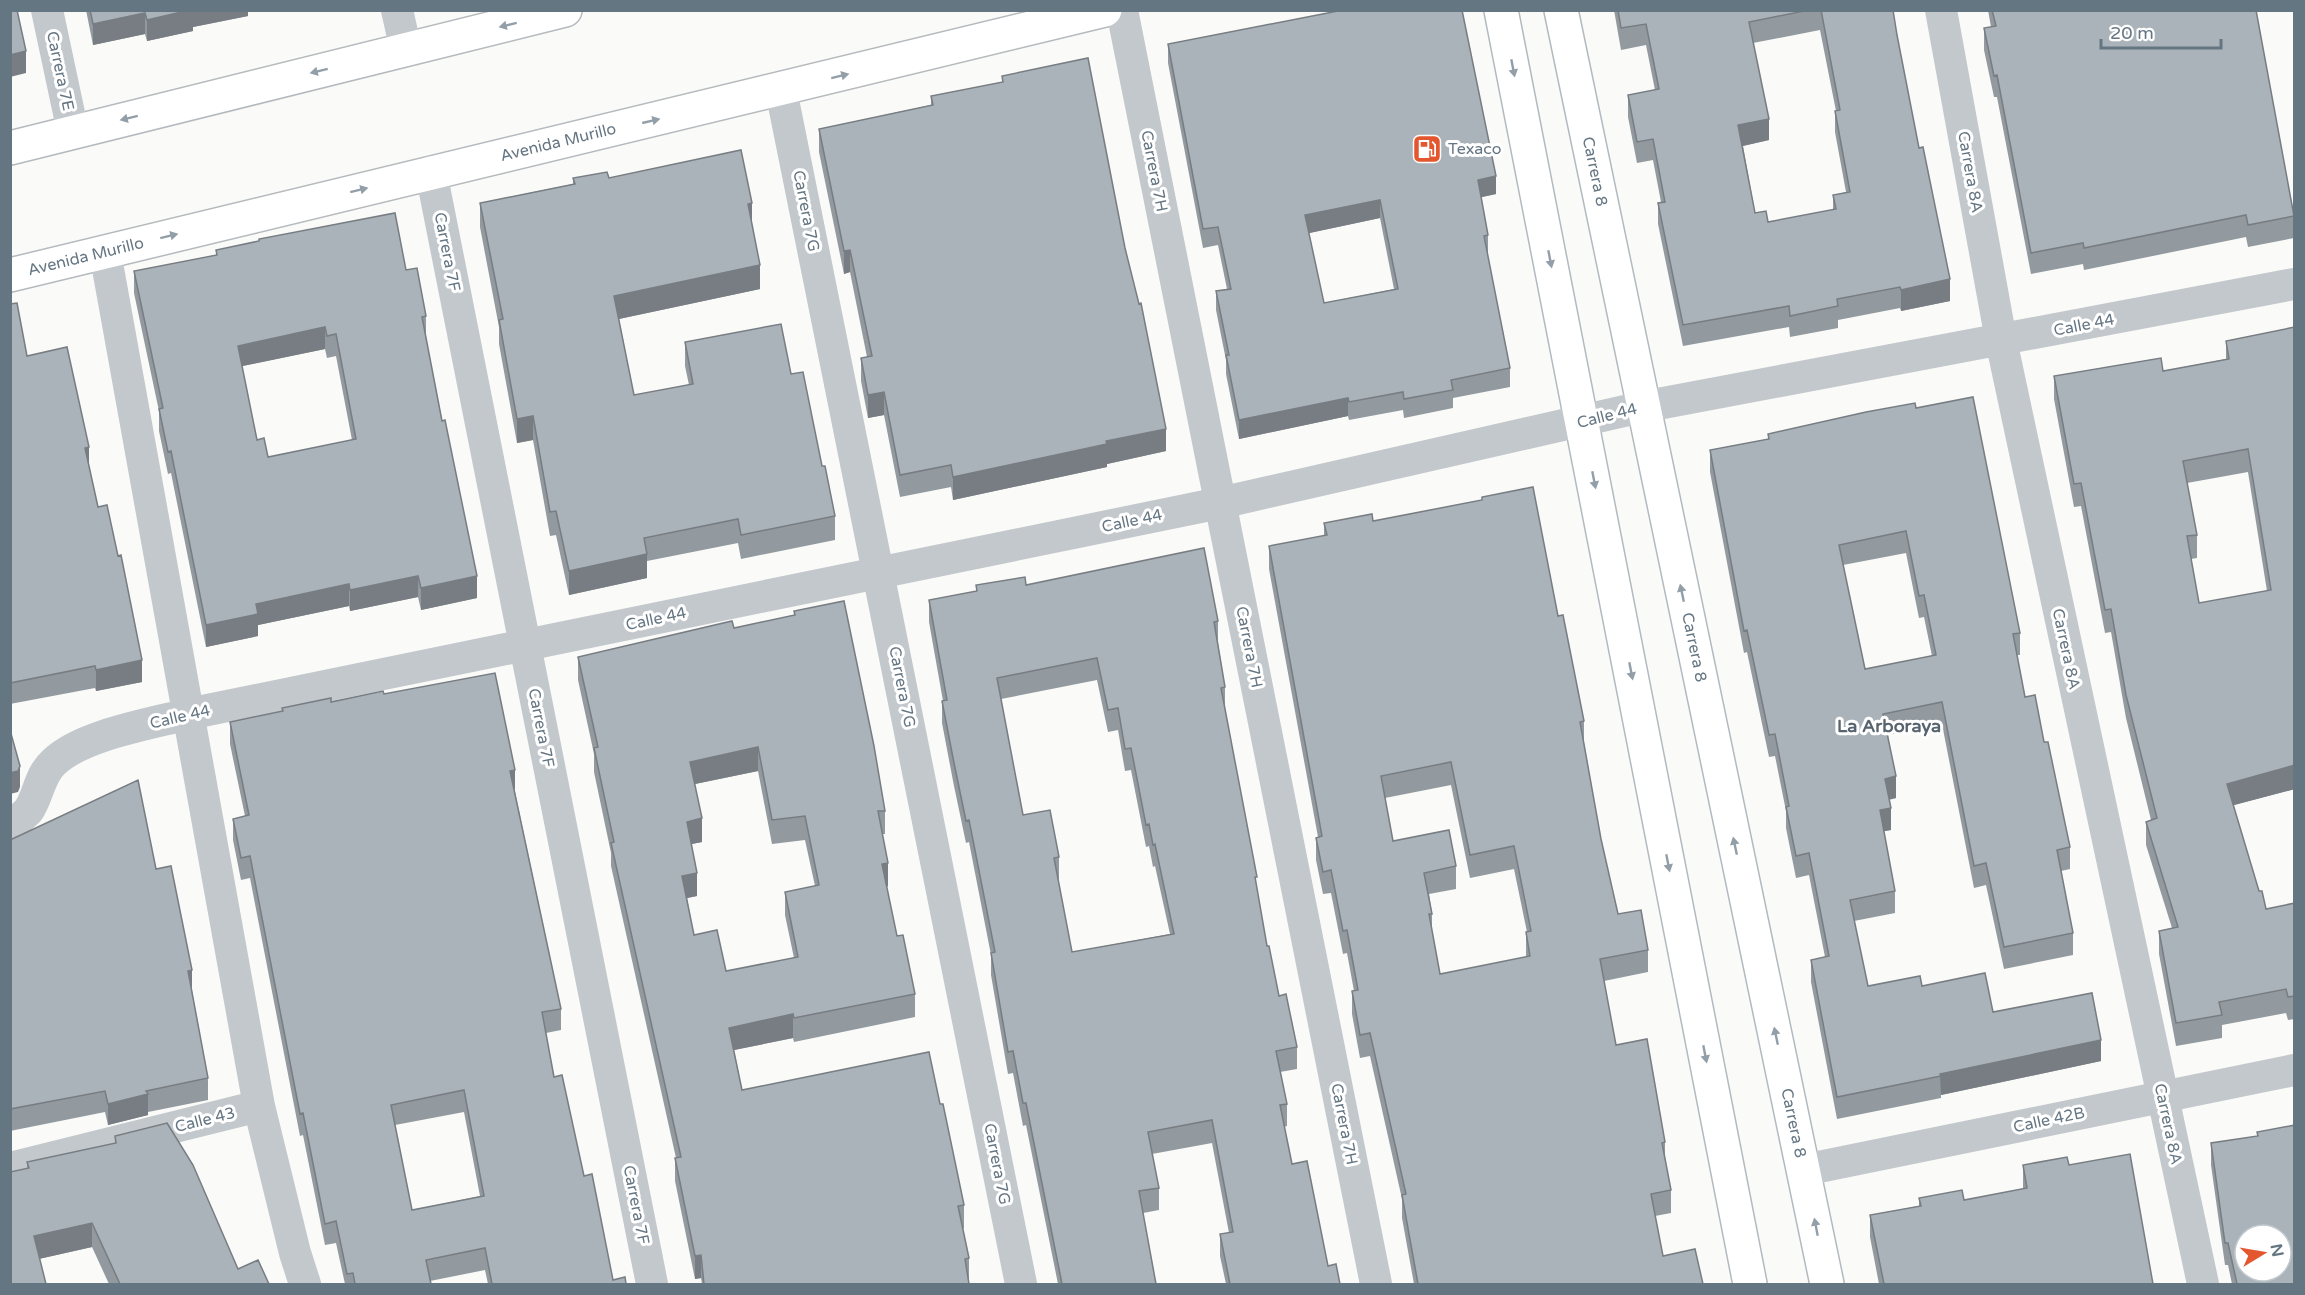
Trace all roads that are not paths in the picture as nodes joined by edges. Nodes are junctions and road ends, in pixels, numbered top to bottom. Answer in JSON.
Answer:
{"nodes":[{"id":1,"x":46,"y":10,"type":"edge"},
{"id":2,"x":397,"y":10,"type":"edge"},
{"id":3,"x":565,"y":10,"type":"edge"},
{"id":4,"x":1106,"y":10,"type":"edge"},
{"id":5,"x":1122,"y":10,"type":"edge"},
{"id":6,"x":1501,"y":10,"type":"edge"},
{"id":7,"x":1560,"y":10,"type":"edge"},
{"id":8,"x":1941,"y":10,"type":"edge"},
{"id":9,"x":406,"y":50,"type":"junction"},
{"id":10,"x":782,"y":90,"type":"junction"},
{"id":11,"x":73,"y":132,"type":"junction"},
{"id":12,"x":10,"y":148,"type":"edge"},
{"id":13,"x":431,"y":172,"type":"junction"},
{"id":14,"x":105,"y":252,"type":"junction"},
{"id":15,"x":10,"y":275,"type":"edge"},
{"id":16,"x":2295,"y":284,"type":"edge"},
{"id":17,"x":2001,"y":340,"type":"junction"},
{"id":18,"x":1642,"y":407,"type":"junction"},
{"id":19,"x":1582,"y":422,"type":"junction"},
{"id":20,"x":1220,"y":503,"type":"junction"},
{"id":21,"x":879,"y":573,"type":"junction"},
{"id":22,"x":525,"y":645,"type":"junction"},
{"id":23,"x":188,"y":714,"type":"junction"},
{"id":24,"x":10,"y":826,"type":"edge"},
{"id":25,"x":2295,"y":1070,"type":"edge"},
{"id":26,"x":2162,"y":1097,"type":"junction"},
{"id":27,"x":259,"y":1107,"type":"junction"},
{"id":28,"x":10,"y":1168,"type":"edge"},
{"id":29,"x":1804,"y":1170,"type":"junction"},
{"id":30,"x":305,"y":1284,"type":"edge"},
{"id":31,"x":652,"y":1284,"type":"edge"},
{"id":32,"x":1021,"y":1284,"type":"edge"},
{"id":33,"x":1376,"y":1284,"type":"edge"},
{"id":34,"x":1749,"y":1284,"type":"edge"},
{"id":35,"x":1827,"y":1284,"type":"edge"},
{"id":36,"x":2203,"y":1284,"type":"edge"}],
"edges":[{"from":1,"to":11,"type":"street","name":"Carrera 7E"},
{"from":2,"to":9,"type":"street"},
{"from":3,"to":9,"type":"street","one_way":true},
{"from":10,"to":4,"type":"street","name":"Avenida Murillo","one_way":true},
{"from":5,"to":20,"type":"street","name":"Carrera 7H"},
{"from":6,"to":19,"type":"street","one_way":true},
{"from":7,"to":18,"type":"street","name":"Carrera 8"},
{"from":8,"to":17,"type":"street","name":"Carrera 8A"},
{"from":9,"to":11,"type":"street","one_way":true},
{"from":13,"to":10,"type":"street","name":"Avenida Murillo","one_way":true},
{"from":10,"to":21,"type":"street","name":"Carrera 7G"},
{"from":11,"to":12,"type":"street"},
{"from":14,"to":13,"type":"street","name":"Avenida Murillo","one_way":true},
{"from":13,"to":22,"type":"street","name":"Carrera 7F"},
{"from":14,"to":15,"type":"street","name":"Avenida Murillo"},
{"from":14,"to":23,"type":"street"},
{"from":16,"to":17,"type":"street","name":"Calle 44"},
{"from":17,"to":18,"type":"street","name":"Calle 44"},
{"from":17,"to":26,"type":"street","name":"Carrera 8A"},
{"from":18,"to":19,"type":"street","name":"Calle 44"},
{"from":29,"to":18,"type":"street","name":"Carrera 8","one_way":true},
{"from":19,"to":20,"type":"street","name":"Calle 44"},
{"from":19,"to":34,"type":"street","one_way":true},
{"from":20,"to":21,"type":"street","name":"Calle 44"},
{"from":20,"to":33,"type":"street","name":"Carrera 7H"},
{"from":21,"to":22,"type":"street","name":"Calle 44"},
{"from":21,"to":32,"type":"street","name":"Carrera 7G"},
{"from":22,"to":23,"type":"street","name":"Calle 44"},
{"from":22,"to":31,"type":"street","name":"Carrera 7F"},
{"from":23,"to":24,"type":"street","name":"Calle 44"},
{"from":23,"to":27,"type":"street"},
{"from":25,"to":26,"type":"street","name":"Calle 42B"},
{"from":26,"to":29,"type":"street","name":"Calle 42B"},
{"from":26,"to":36,"type":"street","name":"Carrera 8A"},
{"from":27,"to":28,"type":"street","name":"Calle 43"},
{"from":27,"to":30,"type":"street"},
{"from":35,"to":29,"type":"street","name":"Carrera 8","one_way":true}]}
